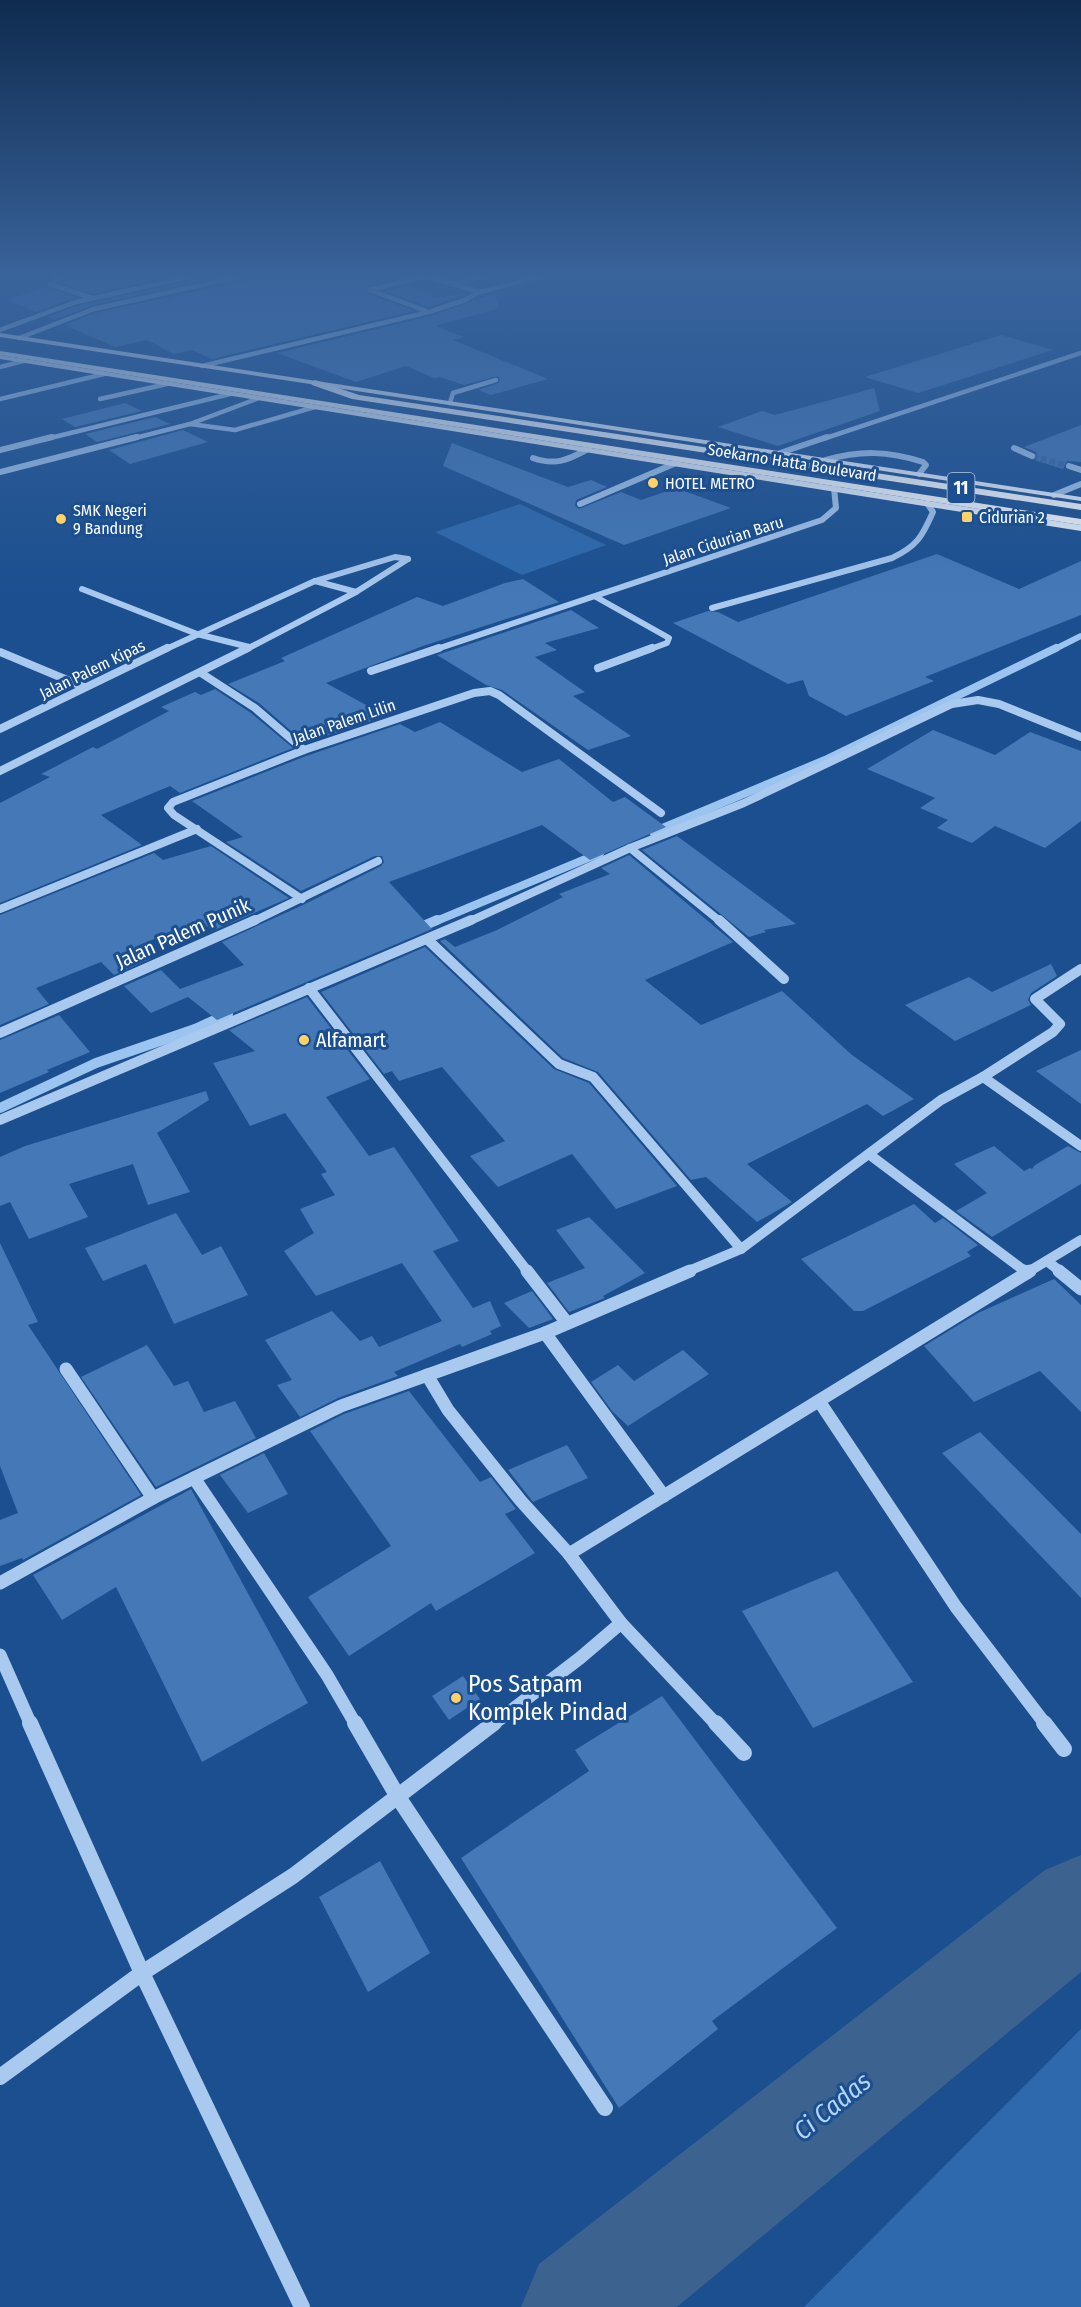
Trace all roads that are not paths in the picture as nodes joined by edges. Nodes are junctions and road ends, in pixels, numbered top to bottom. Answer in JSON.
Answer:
{"nodes":[{"id":1,"x":68,"y":383,"type":"edge"},
{"id":2,"x":159,"y":383,"type":"edge"},
{"id":3,"x":181,"y":383,"type":"edge"},
{"id":4,"x":268,"y":383,"type":"edge"},
{"id":5,"x":315,"y":383,"type":"joint"},
{"id":6,"x":487,"y":383,"type":"edge"},
{"id":7,"x":994,"y":383,"type":"edge"},
{"id":8,"x":167,"y":384,"type":"junction"},
{"id":9,"x":230,"y":394,"type":"junction"},
{"id":10,"x":356,"y":396,"type":"junction"},
{"id":11,"x":259,"y":398,"type":"junction"},
{"id":12,"x":0,"y":399,"type":"edge"},
{"id":13,"x":99,"y":399,"type":"dead end"},
{"id":14,"x":450,"y":404,"type":"junction"},
{"id":15,"x":315,"y":407,"type":"junction"},
{"id":16,"x":190,"y":424,"type":"junction"},
{"id":17,"x":484,"y":433,"type":"junction"},
{"id":18,"x":511,"y":433,"type":"junction"},
{"id":19,"x":1014,"y":448,"type":"dead end"},
{"id":20,"x":588,"y":449,"type":"junction"},
{"id":21,"x":0,"y":450,"type":"edge"},
{"id":22,"x":780,"y":453,"type":"junction"},
{"id":23,"x":1032,"y":456,"type":"tunnel mouth"},
{"id":24,"x":533,"y":458,"type":"dead end"},
{"id":25,"x":826,"y":460,"type":"junction"},
{"id":26,"x":676,"y":463,"type":"junction"},
{"id":27,"x":1069,"y":466,"type":"tunnel mouth"},
{"id":28,"x":841,"y":470,"type":"junction"},
{"id":29,"x":1081,"y":470,"type":"edge"},
{"id":30,"x":896,"y":471,"type":"junction"},
{"id":31,"x":0,"y":472,"type":"edge"},
{"id":32,"x":919,"y":474,"type":"junction"},
{"id":33,"x":1081,"y":484,"type":"edge"},
{"id":34,"x":834,"y":488,"type":"junction"},
{"id":35,"x":1054,"y":495,"type":"junction"},
{"id":36,"x":1081,"y":499,"type":"edge"},
{"id":37,"x":927,"y":503,"type":"junction"},
{"id":38,"x":580,"y":504,"type":"dead end"},
{"id":39,"x":1081,"y":507,"type":"edge"},
{"id":40,"x":1081,"y":522,"type":"edge"},
{"id":41,"x":1081,"y":528,"type":"edge"},
{"id":42,"x":315,"y":581,"type":"junction"},
{"id":43,"x":82,"y":589,"type":"dead end"},
{"id":44,"x":356,"y":592,"type":"junction"},
{"id":45,"x":596,"y":597,"type":"junction"},
{"id":46,"x":712,"y":608,"type":"dead end"},
{"id":47,"x":197,"y":634,"type":"junction"},
{"id":48,"x":249,"y":647,"type":"junction"},
{"id":49,"x":0,"y":652,"type":"edge"},
{"id":50,"x":597,"y":668,"type":"dead end"},
{"id":51,"x":371,"y":671,"type":"dead end"},
{"id":52,"x":201,"y":673,"type":"junction"},
{"id":53,"x":84,"y":687,"type":"junction"},
{"id":54,"x":0,"y":729,"type":"edge"},
{"id":55,"x":1081,"y":737,"type":"edge"},
{"id":56,"x":304,"y":750,"type":"junction"},
{"id":57,"x":0,"y":771,"type":"edge"},
{"id":58,"x":661,"y":813,"type":"dead end"},
{"id":59,"x":197,"y":829,"type":"junction"},
{"id":60,"x":630,"y":848,"type":"junction"},
{"id":61,"x":378,"y":861,"type":"dead end"},
{"id":62,"x":302,"y":899,"type":"junction"},
{"id":63,"x":0,"y":909,"type":"edge"},
{"id":64,"x":428,"y":940,"type":"junction"},
{"id":65,"x":1081,"y":969,"type":"edge"},
{"id":66,"x":784,"y":978,"type":"dead end"},
{"id":67,"x":309,"y":988,"type":"junction"},
{"id":68,"x":0,"y":1033,"type":"edge"},
{"id":69,"x":983,"y":1077,"type":"junction"},
{"id":70,"x":0,"y":1120,"type":"edge"},
{"id":71,"x":1081,"y":1146,"type":"edge"},
{"id":72,"x":870,"y":1155,"type":"junction"},
{"id":73,"x":1081,"y":1240,"type":"edge"},
{"id":74,"x":741,"y":1249,"type":"junction"},
{"id":75,"x":1047,"y":1261,"type":"junction"},
{"id":76,"x":1027,"y":1273,"type":"junction"},
{"id":77,"x":1081,"y":1289,"type":"edge"},
{"id":78,"x":567,"y":1323,"type":"junction"},
{"id":79,"x":545,"y":1333,"type":"junction"},
{"id":80,"x":66,"y":1369,"type":"dead end"},
{"id":81,"x":427,"y":1375,"type":"junction"},
{"id":82,"x":819,"y":1401,"type":"junction"},
{"id":83,"x":194,"y":1478,"type":"junction"},
{"id":84,"x":664,"y":1496,"type":"junction"},
{"id":85,"x":153,"y":1498,"type":"junction"},
{"id":86,"x":569,"y":1554,"type":"junction"},
{"id":87,"x":0,"y":1583,"type":"edge"},
{"id":88,"x":621,"y":1623,"type":"junction"},
{"id":89,"x":0,"y":1655,"type":"edge"},
{"id":90,"x":1064,"y":1749,"type":"dead end"},
{"id":91,"x":744,"y":1753,"type":"dead end"},
{"id":92,"x":398,"y":1797,"type":"junction"},
{"id":93,"x":142,"y":1973,"type":"junction"},
{"id":94,"x":0,"y":2077,"type":"edge"},
{"id":95,"x":604,"y":2108,"type":"dead end"},
{"id":96,"x":302,"y":2307,"type":"edge"}],
"edges":[{"from":1,"to":12,"type":"street"},
{"from":2,"to":8,"type":"main road"},
{"from":3,"to":18,"type":"highway","name":"Soekarno Hatta Boulevard","number":"11"},
{"from":4,"to":10,"type":"highway","name":"Soekarno Hatta Boulevard","number":"11"},
{"from":5,"to":10,"type":"highway"},
{"from":5,"to":14,"type":"main road"},
{"from":6,"to":14,"type":"street"},
{"from":7,"to":22,"type":"street"},
{"from":8,"to":9,"type":"main road"},
{"from":8,"to":13,"type":"street"},
{"from":9,"to":11,"type":"main road"},
{"from":9,"to":21,"type":"street"},
{"from":10,"to":28,"type":"highway","name":"Soekarno Hatta Boulevard","number":"11"},
{"from":11,"to":15,"type":"main road"},
{"from":11,"to":16,"type":"street"},
{"from":14,"to":22,"type":"main road"},
{"from":15,"to":16,"type":"street"},
{"from":15,"to":17,"type":"main road"},
{"from":16,"to":31,"type":"street"},
{"from":17,"to":18,"type":"highway"},
{"from":17,"to":20,"type":"main road"},
{"from":18,"to":40,"type":"highway","name":"Soekarno Hatta Boulevard","number":"11"},
{"from":19,"to":23,"type":"street"},
{"from":20,"to":24,"type":"street"},
{"from":20,"to":26,"type":"main road"},
{"from":22,"to":25,"type":"main road"},
{"from":25,"to":30,"type":"main road"},
{"from":25,"to":32,"type":"street"},
{"from":26,"to":34,"type":"main road"},
{"from":26,"to":38,"type":"street"},
{"from":27,"to":29,"type":"street"},
{"from":28,"to":30,"type":"highway"},
{"from":28,"to":39,"type":"highway","name":"Soekarno Hatta Boulevard","number":"11"},
{"from":30,"to":32,"type":"main road"},
{"from":32,"to":35,"type":"main road"},
{"from":33,"to":35,"type":"street"},
{"from":34,"to":37,"type":"main road"},
{"from":34,"to":45,"type":"street","name":"Jalan Cidurian Baru"},
{"from":35,"to":36,"type":"main road"},
{"from":37,"to":41,"type":"main road"},
{"from":37,"to":46,"type":"street"},
{"from":42,"to":44,"type":"street"},
{"from":42,"to":44,"type":"street","name":"Jalan Palem Kipas"},
{"from":42,"to":47,"type":"street","name":"Jalan Palem Kipas"},
{"from":43,"to":47,"type":"street","name":"Jalan Palem Kipas"},
{"from":44,"to":48,"type":"street"},
{"from":45,"to":50,"type":"street"},
{"from":45,"to":51,"type":"street","name":"Jalan Cidurian Baru"},
{"from":47,"to":48,"type":"street","name":"Jalan Palem Kipas"},
{"from":47,"to":53,"type":"street","name":"Jalan Palem Kipas"},
{"from":48,"to":52,"type":"street"},
{"from":49,"to":53,"type":"street"},
{"from":52,"to":56,"type":"street"},
{"from":52,"to":57,"type":"street"},
{"from":53,"to":54,"type":"street","name":"Jalan Palem Kipas"},
{"from":55,"to":60,"type":"street"},
{"from":56,"to":58,"type":"street","name":"Jalan Palem Lilin"},
{"from":56,"to":59,"type":"street","name":"Jalan Palem Lilin"},
{"from":59,"to":62,"type":"street","name":"Jalan Palem Lilin"},
{"from":59,"to":63,"type":"street"},
{"from":60,"to":64,"type":"street"},
{"from":60,"to":66,"type":"street"},
{"from":61,"to":62,"type":"street","name":"Jalan Palem Punik"},
{"from":62,"to":68,"type":"street","name":"Jalan Palem Punik"},
{"from":64,"to":67,"type":"street"},
{"from":64,"to":74,"type":"street"},
{"from":65,"to":69,"type":"street"},
{"from":67,"to":70,"type":"street"},
{"from":67,"to":78,"type":"street"},
{"from":69,"to":71,"type":"street"},
{"from":69,"to":72,"type":"street"},
{"from":72,"to":74,"type":"street"},
{"from":72,"to":76,"type":"street"},
{"from":73,"to":75,"type":"street"},
{"from":74,"to":78,"type":"street"},
{"from":75,"to":76,"type":"street"},
{"from":75,"to":77,"type":"street"},
{"from":76,"to":82,"type":"street"},
{"from":78,"to":79,"type":"street"},
{"from":79,"to":81,"type":"street"},
{"from":79,"to":84,"type":"street"},
{"from":80,"to":85,"type":"street"},
{"from":81,"to":83,"type":"street"},
{"from":81,"to":86,"type":"street"},
{"from":82,"to":84,"type":"street"},
{"from":82,"to":90,"type":"street"},
{"from":83,"to":85,"type":"street"},
{"from":83,"to":92,"type":"street"},
{"from":84,"to":86,"type":"street"},
{"from":85,"to":87,"type":"street"},
{"from":86,"to":88,"type":"street"},
{"from":88,"to":91,"type":"street"},
{"from":88,"to":92,"type":"street"},
{"from":89,"to":93,"type":"street"},
{"from":92,"to":93,"type":"street"},
{"from":92,"to":95,"type":"street"},
{"from":93,"to":94,"type":"street"},
{"from":93,"to":96,"type":"street"}]}
